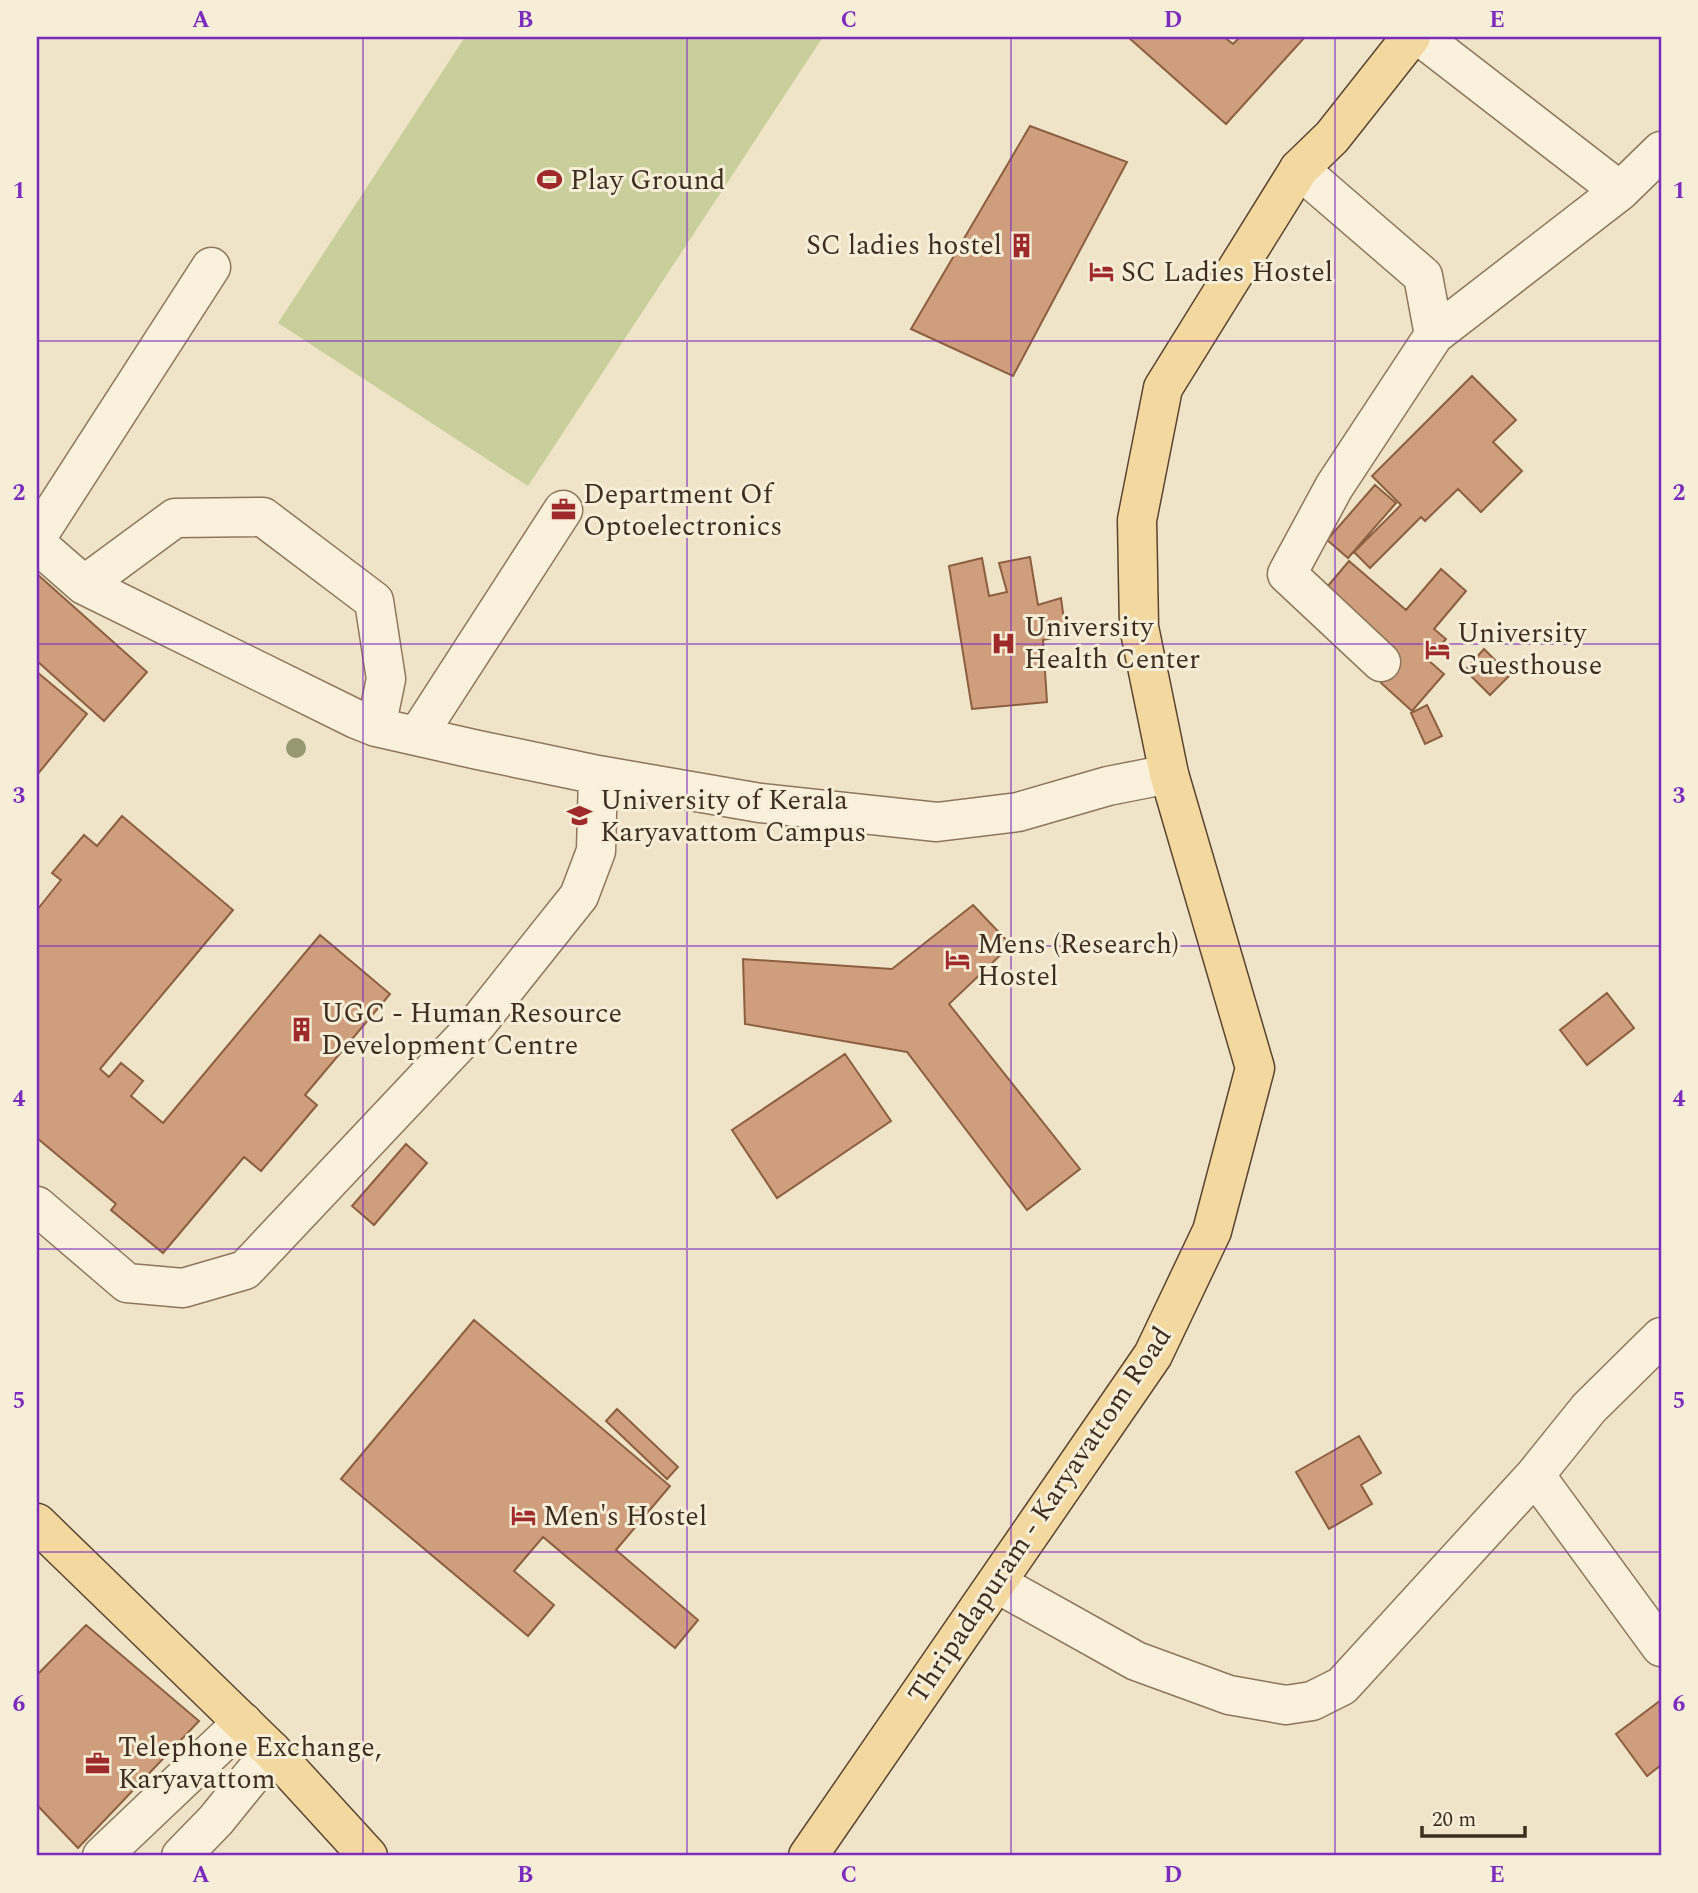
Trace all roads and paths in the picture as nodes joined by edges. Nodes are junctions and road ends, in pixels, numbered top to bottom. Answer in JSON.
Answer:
{"nodes":[{"id":1,"x":1411,"y":37,"type":"edge"},
{"id":2,"x":1421,"y":37,"type":"edge"},
{"id":3,"x":1661,"y":151,"type":"edge"},
{"id":4,"x":1299,"y":169,"type":"junction"},
{"id":5,"x":1620,"y":191,"type":"junction"},
{"id":6,"x":211,"y":267,"type":"dead end"},
{"id":7,"x":1434,"y":335,"type":"junction"},
{"id":8,"x":563,"y":509,"type":"dead end"},
{"id":9,"x":37,"y":537,"type":"edge"},
{"id":10,"x":37,"y":544,"type":"edge"},
{"id":11,"x":84,"y":585,"type":"junction"},
{"id":12,"x":1381,"y":662,"type":"dead end"},
{"id":13,"x":376,"y":727,"type":"junction"},
{"id":14,"x":417,"y":736,"type":"junction"},
{"id":15,"x":1169,"y":774,"type":"junction"},
{"id":16,"x":598,"y":775,"type":"junction"},
{"id":17,"x":37,"y":1206,"type":"edge"},
{"id":18,"x":1661,"y":1338,"type":"edge"},
{"id":19,"x":1535,"y":1475,"type":"junction"},
{"id":20,"x":37,"y":1523,"type":"edge"},
{"id":21,"x":998,"y":1584,"type":"junction"},
{"id":22,"x":1661,"y":1647,"type":"edge"},
{"id":23,"x":243,"y":1722,"type":"junction"},
{"id":24,"x":272,"y":1751,"type":"junction"},
{"id":25,"x":102,"y":1856,"type":"edge"},
{"id":26,"x":181,"y":1856,"type":"edge"},
{"id":27,"x":368,"y":1856,"type":"edge"},
{"id":28,"x":808,"y":1856,"type":"edge"}],
"edges":[{"from":1,"to":4,"type":"main road","name":"Thripadapuram - Karyavattom Road"},
{"from":2,"to":5,"type":"street"},
{"from":3,"to":5,"type":"street"},
{"from":4,"to":7,"type":"street"},
{"from":4,"to":15,"type":"main road","name":"Thripadapuram - Karyavattom Road"},
{"from":5,"to":7,"type":"street"},
{"from":6,"to":9,"type":"street"},
{"from":7,"to":12,"type":"street"},
{"from":8,"to":14,"type":"street"},
{"from":10,"to":11,"type":"street"},
{"from":11,"to":13,"type":"street"},
{"from":11,"to":13,"type":"street"},
{"from":13,"to":14,"type":"street"},
{"from":14,"to":16,"type":"street"},
{"from":15,"to":16,"type":"street"},
{"from":15,"to":21,"type":"main road","name":"Thripadapuram - Karyavattom Road"},
{"from":16,"to":17,"type":"street"},
{"from":18,"to":19,"type":"street"},
{"from":19,"to":21,"type":"street"},
{"from":19,"to":22,"type":"street"},
{"from":20,"to":23,"type":"main road"},
{"from":21,"to":28,"type":"main road","name":"Thripadapuram - Karyavattom Road"},
{"from":23,"to":24,"type":"main road"},
{"from":23,"to":25,"type":"street"},
{"from":24,"to":26,"type":"street"},
{"from":24,"to":27,"type":"main road"}]}
